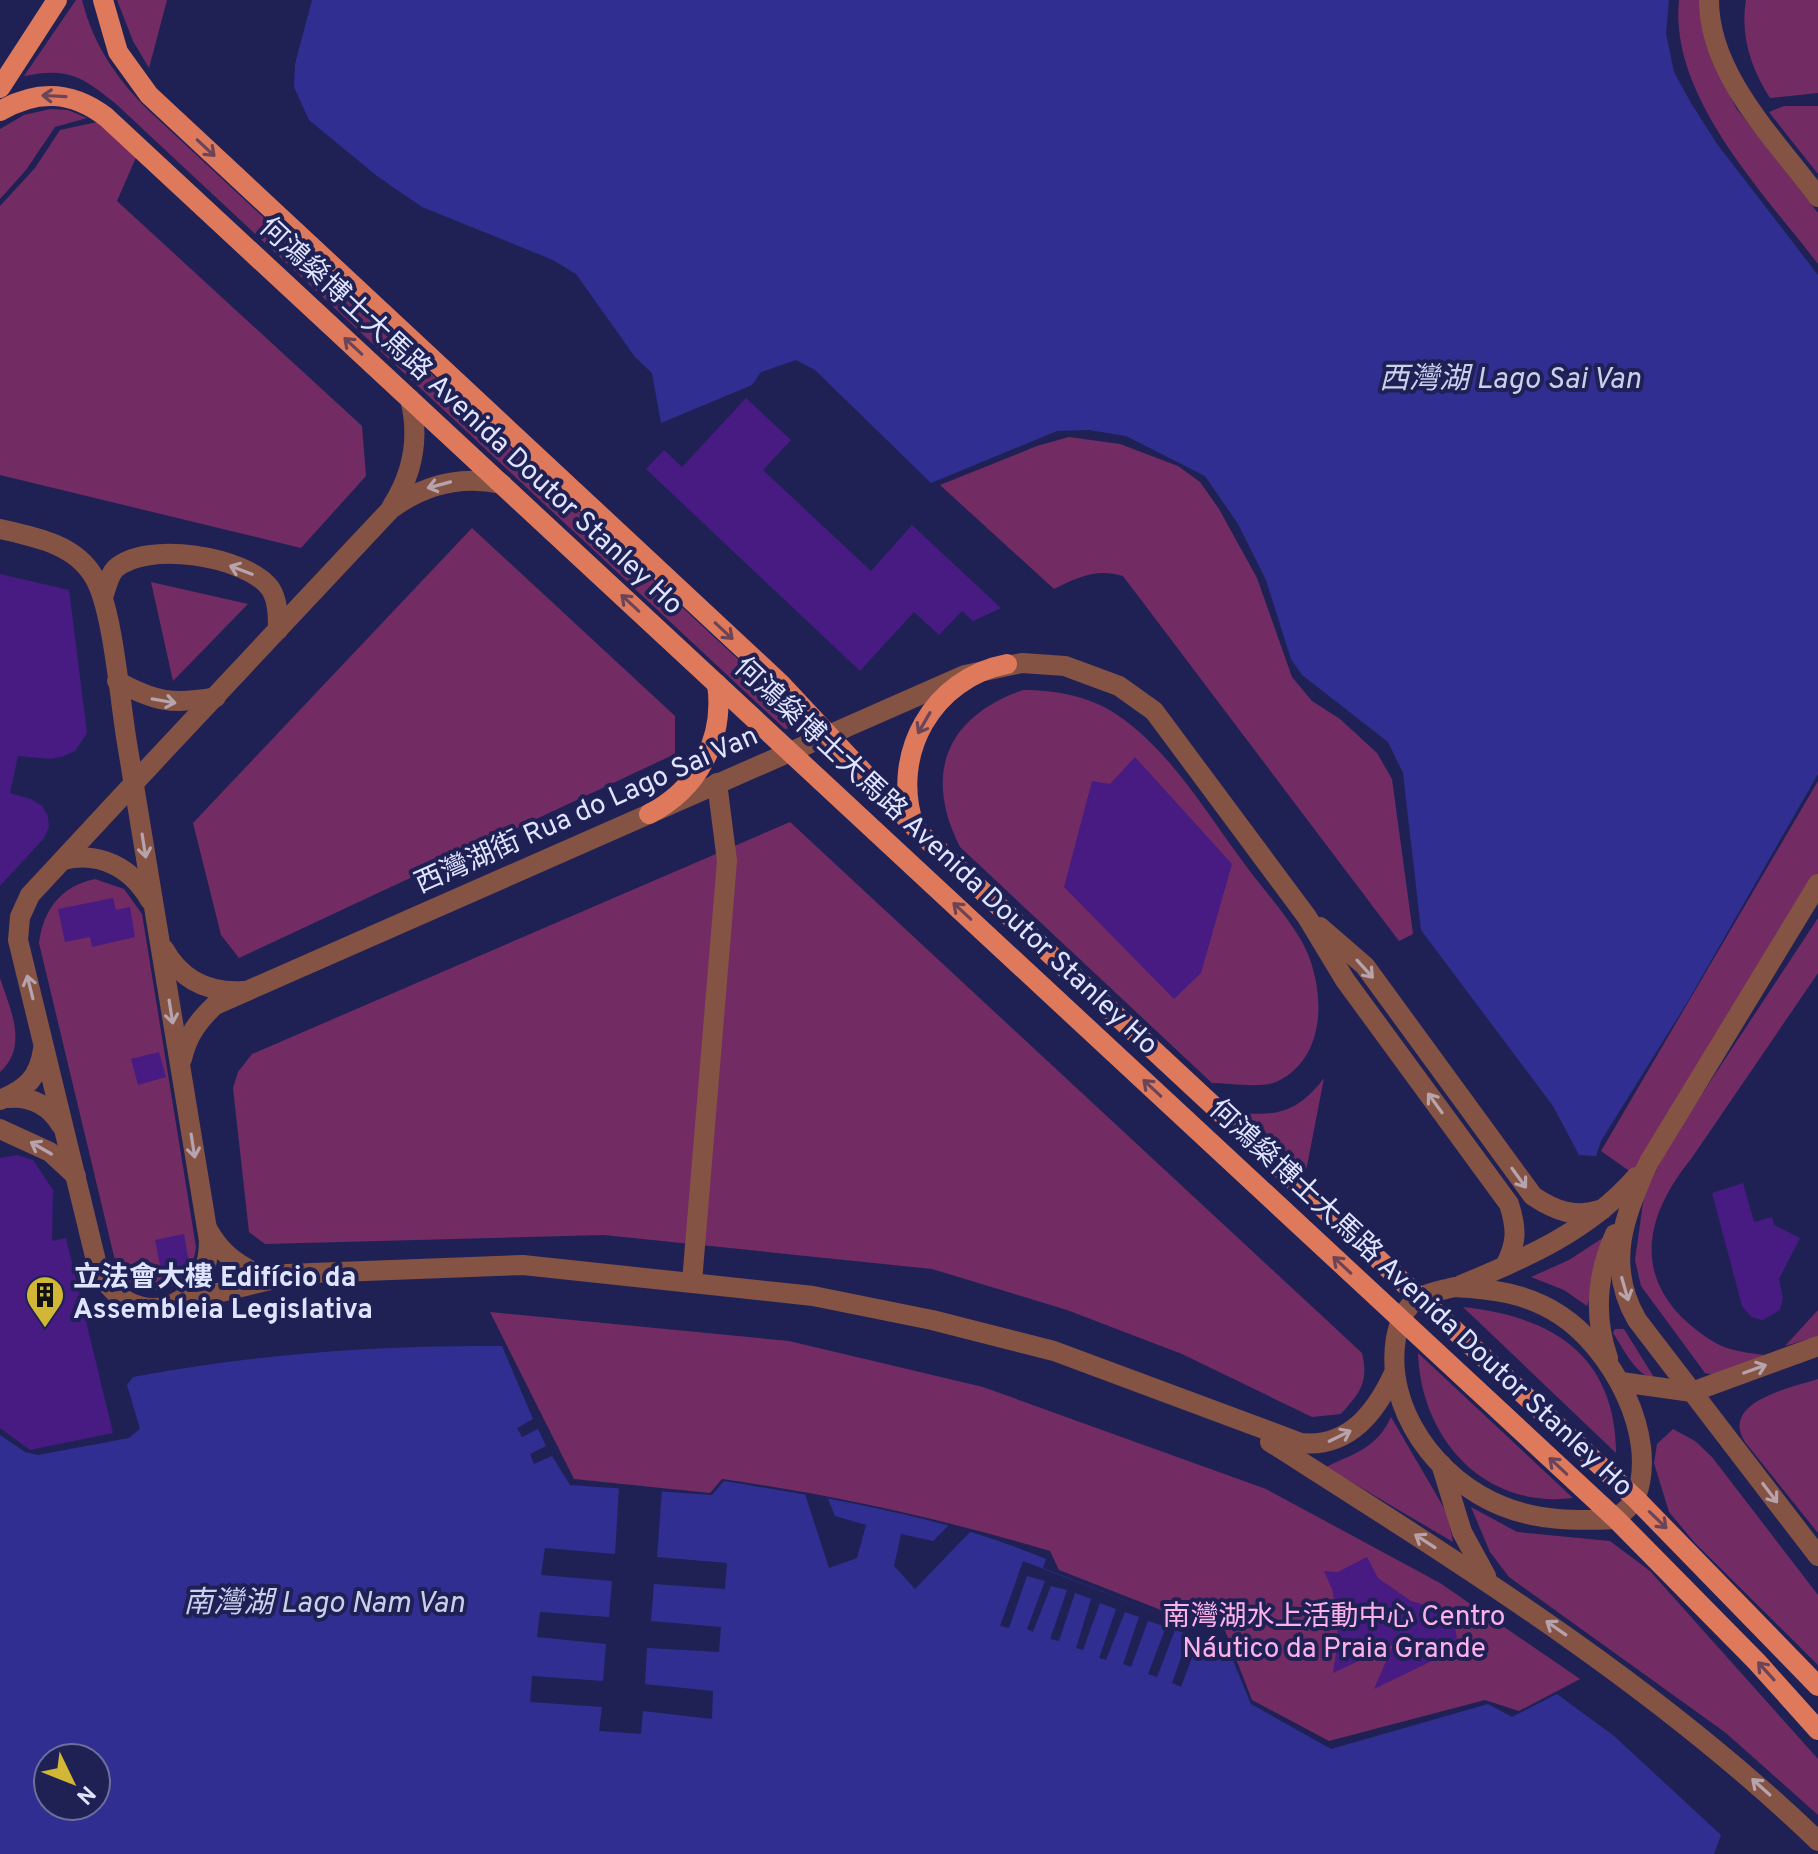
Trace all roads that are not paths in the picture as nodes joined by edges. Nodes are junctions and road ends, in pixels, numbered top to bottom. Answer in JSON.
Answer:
{"nodes":[{"id":1,"x":57,"y":0,"type":"edge"},
{"id":2,"x":103,"y":0,"type":"edge"},
{"id":3,"x":1709,"y":0,"type":"edge"},
{"id":4,"x":0,"y":88,"type":"edge"},
{"id":5,"x":0,"y":111,"type":"edge"},
{"id":6,"x":1818,"y":197,"type":"edge"},
{"id":7,"x":410,"y":399,"type":"junction"},
{"id":8,"x":502,"y":484,"type":"junction"},
{"id":9,"x":384,"y":516,"type":"junction"},
{"id":10,"x":0,"y":529,"type":"edge"},
{"id":11,"x":103,"y":597,"type":"junction"},
{"id":12,"x":278,"y":630,"type":"junction"},
{"id":13,"x":1007,"y":664,"type":"junction"},
{"id":14,"x":117,"y":681,"type":"junction"},
{"id":15,"x":717,"y":684,"type":"junction"},
{"id":16,"x":216,"y":697,"type":"junction"},
{"id":17,"x":828,"y":735,"type":"junction"},
{"id":18,"x":790,"y":752,"type":"junction"},
{"id":19,"x":717,"y":783,"type":"junction"},
{"id":20,"x":134,"y":785,"type":"junction"},
{"id":21,"x":649,"y":814,"type":"junction"},
{"id":22,"x":915,"y":828,"type":"junction"},
{"id":23,"x":63,"y":860,"type":"junction"},
{"id":24,"x":1818,"y":884,"type":"edge"},
{"id":25,"x":156,"y":917,"type":"junction"},
{"id":26,"x":1307,"y":917,"type":"junction"},
{"id":27,"x":251,"y":990,"type":"junction"},
{"id":28,"x":41,"y":1034,"type":"junction"},
{"id":29,"x":181,"y":1069,"type":"junction"},
{"id":30,"x":2,"y":1100,"type":"edge"},
{"id":31,"x":0,"y":1129,"type":"edge"},
{"id":32,"x":66,"y":1136,"type":"junction"},
{"id":33,"x":1649,"y":1162,"type":"junction"},
{"id":34,"x":76,"y":1176,"type":"junction"},
{"id":35,"x":1631,"y":1201,"type":"junction"},
{"id":36,"x":1603,"y":1209,"type":"junction"},
{"id":37,"x":206,"y":1225,"type":"junction"},
{"id":38,"x":1505,"y":1266,"type":"junction"},
{"id":39,"x":286,"y":1276,"type":"junction"},
{"id":40,"x":692,"y":1282,"type":"junction"},
{"id":41,"x":1454,"y":1287,"type":"junction"},
{"id":42,"x":1420,"y":1298,"type":"junction"},
{"id":43,"x":175,"y":1304,"type":"junction"},
{"id":44,"x":1400,"y":1318,"type":"junction"},
{"id":45,"x":1818,"y":1346,"type":"edge"},
{"id":46,"x":1394,"y":1373,"type":"junction"},
{"id":47,"x":1616,"y":1374,"type":"junction"},
{"id":48,"x":1692,"y":1392,"type":"junction"},
{"id":49,"x":1240,"y":1422,"type":"junction"},
{"id":50,"x":1441,"y":1464,"type":"junction"},
{"id":51,"x":1636,"y":1499,"type":"junction"},
{"id":52,"x":1616,"y":1519,"type":"junction"},
{"id":53,"x":1818,"y":1556,"type":"edge"},
{"id":54,"x":1491,"y":1583,"type":"junction"},
{"id":55,"x":1818,"y":1686,"type":"edge"},
{"id":56,"x":1818,"y":1730,"type":"edge"},
{"id":57,"x":1818,"y":1841,"type":"edge"}],
"edges":[{"from":1,"to":4,"type":"main road"},
{"from":2,"to":17,"type":"main road","name":"何鴻燊博士大馬路 Avenida Doutor Stanley Ho","one_way":true},
{"from":3,"to":6,"type":"street"},
{"from":7,"to":5,"type":"main road","name":"何鴻燊博士大馬路 Avenida Doutor Stanley Ho","one_way":true},
{"from":7,"to":8,"type":"main road","name":"何鴻燊博士大馬路 Avenida Doutor Stanley Ho"},
{"from":7,"to":9,"type":"street"},
{"from":8,"to":9,"type":"street","one_way":true},
{"from":15,"to":8,"type":"main road","name":"何鴻燊博士大馬路 Avenida Doutor Stanley Ho","one_way":true},
{"from":9,"to":12,"type":"street"},
{"from":10,"to":11,"type":"street"},
{"from":12,"to":11,"type":"street","one_way":true},
{"from":11,"to":14,"type":"street"},
{"from":12,"to":16,"type":"street"},
{"from":13,"to":17,"type":"street","name":"西灣湖街 Rua do Lago Sai Van"},
{"from":13,"to":22,"type":"main road","one_way":true},
{"from":13,"to":26,"type":"street","name":"西灣湖街 Rua do Lago Sai Van"},
{"from":14,"to":16,"type":"street","one_way":true},
{"from":14,"to":20,"type":"street"},
{"from":15,"to":18,"type":"main road","name":"何鴻燊博士大馬路 Avenida Doutor Stanley Ho"},
{"from":15,"to":21,"type":"main road"},
{"from":16,"to":20,"type":"street"},
{"from":17,"to":18,"type":"street","name":"西灣湖街 Rua do Lago Sai Van"},
{"from":17,"to":22,"type":"main road","name":"何鴻燊博士大馬路 Avenida Doutor Stanley Ho"},
{"from":18,"to":19,"type":"street","name":"西灣湖街 Rua do Lago Sai Van"},
{"from":44,"to":18,"type":"main road","name":"何鴻燊博士大馬路 Avenida Doutor Stanley Ho","one_way":true},
{"from":19,"to":21,"type":"street","name":"西灣湖街 Rua do Lago Sai Van"},
{"from":19,"to":40,"type":"street"},
{"from":20,"to":23,"type":"street"},
{"from":20,"to":25,"type":"street","one_way":true},
{"from":21,"to":27,"type":"street","name":"西灣湖街 Rua do Lago Sai Van"},
{"from":22,"to":42,"type":"main road","name":"何鴻燊博士大馬路 Avenida Doutor Stanley Ho"},
{"from":23,"to":25,"type":"street"},
{"from":28,"to":23,"type":"street","one_way":true},
{"from":24,"to":33,"type":"street"},
{"from":25,"to":27,"type":"street","name":"西灣湖街 Rua do Lago Sai Van"},
{"from":25,"to":29,"type":"street","one_way":true},
{"from":26,"to":36,"type":"street","name":"西灣湖街 Rua do Lago Sai Van","one_way":true},
{"from":38,"to":26,"type":"street","name":"西灣湖街 Rua do Lago Sai Van","one_way":true},
{"from":27,"to":29,"type":"street","name":"西灣湖街 Rua do Lago Sai Van"},
{"from":28,"to":30,"type":"street"},
{"from":28,"to":32,"type":"street"},
{"from":29,"to":37,"type":"street","one_way":true},
{"from":30,"to":32,"type":"street"},
{"from":34,"to":31,"type":"street","one_way":true},
{"from":32,"to":34,"type":"street"},
{"from":33,"to":35,"type":"street"},
{"from":33,"to":36,"type":"street"},
{"from":34,"to":43,"type":"street"},
{"from":35,"to":47,"type":"street"},
{"from":35,"to":48,"type":"street","one_way":true},
{"from":36,"to":38,"type":"street"},
{"from":37,"to":39,"type":"street"},
{"from":37,"to":43,"type":"street"},
{"from":38,"to":41,"type":"street"},
{"from":39,"to":40,"type":"street"},
{"from":39,"to":43,"type":"street"},
{"from":40,"to":49,"type":"street"},
{"from":41,"to":42,"type":"street"},
{"from":41,"to":47,"type":"street"},
{"from":42,"to":44,"type":"street"},
{"from":42,"to":51,"type":"main road","name":"何鴻燊博士大馬路 Avenida Doutor Stanley Ho"},
{"from":44,"to":46,"type":"street"},
{"from":52,"to":44,"type":"main road","name":"何鴻燊博士大馬路 Avenida Doutor Stanley Ho","one_way":true},
{"from":48,"to":45,"type":"street","one_way":true},
{"from":49,"to":46,"type":"street","one_way":true},
{"from":46,"to":50,"type":"street"},
{"from":47,"to":48,"type":"street"},
{"from":47,"to":51,"type":"street"},
{"from":48,"to":53,"type":"street","one_way":true},
{"from":54,"to":49,"type":"street","one_way":true},
{"from":50,"to":52,"type":"street"},
{"from":50,"to":54,"type":"street"},
{"from":51,"to":52,"type":"street"},
{"from":51,"to":55,"type":"main road","name":"何鴻燊博士大馬路 Avenida Doutor Stanley Ho","one_way":true},
{"from":56,"to":52,"type":"main road","name":"何鴻燊博士大馬路 Avenida Doutor Stanley Ho","one_way":true},
{"from":57,"to":54,"type":"street","one_way":true}]}
